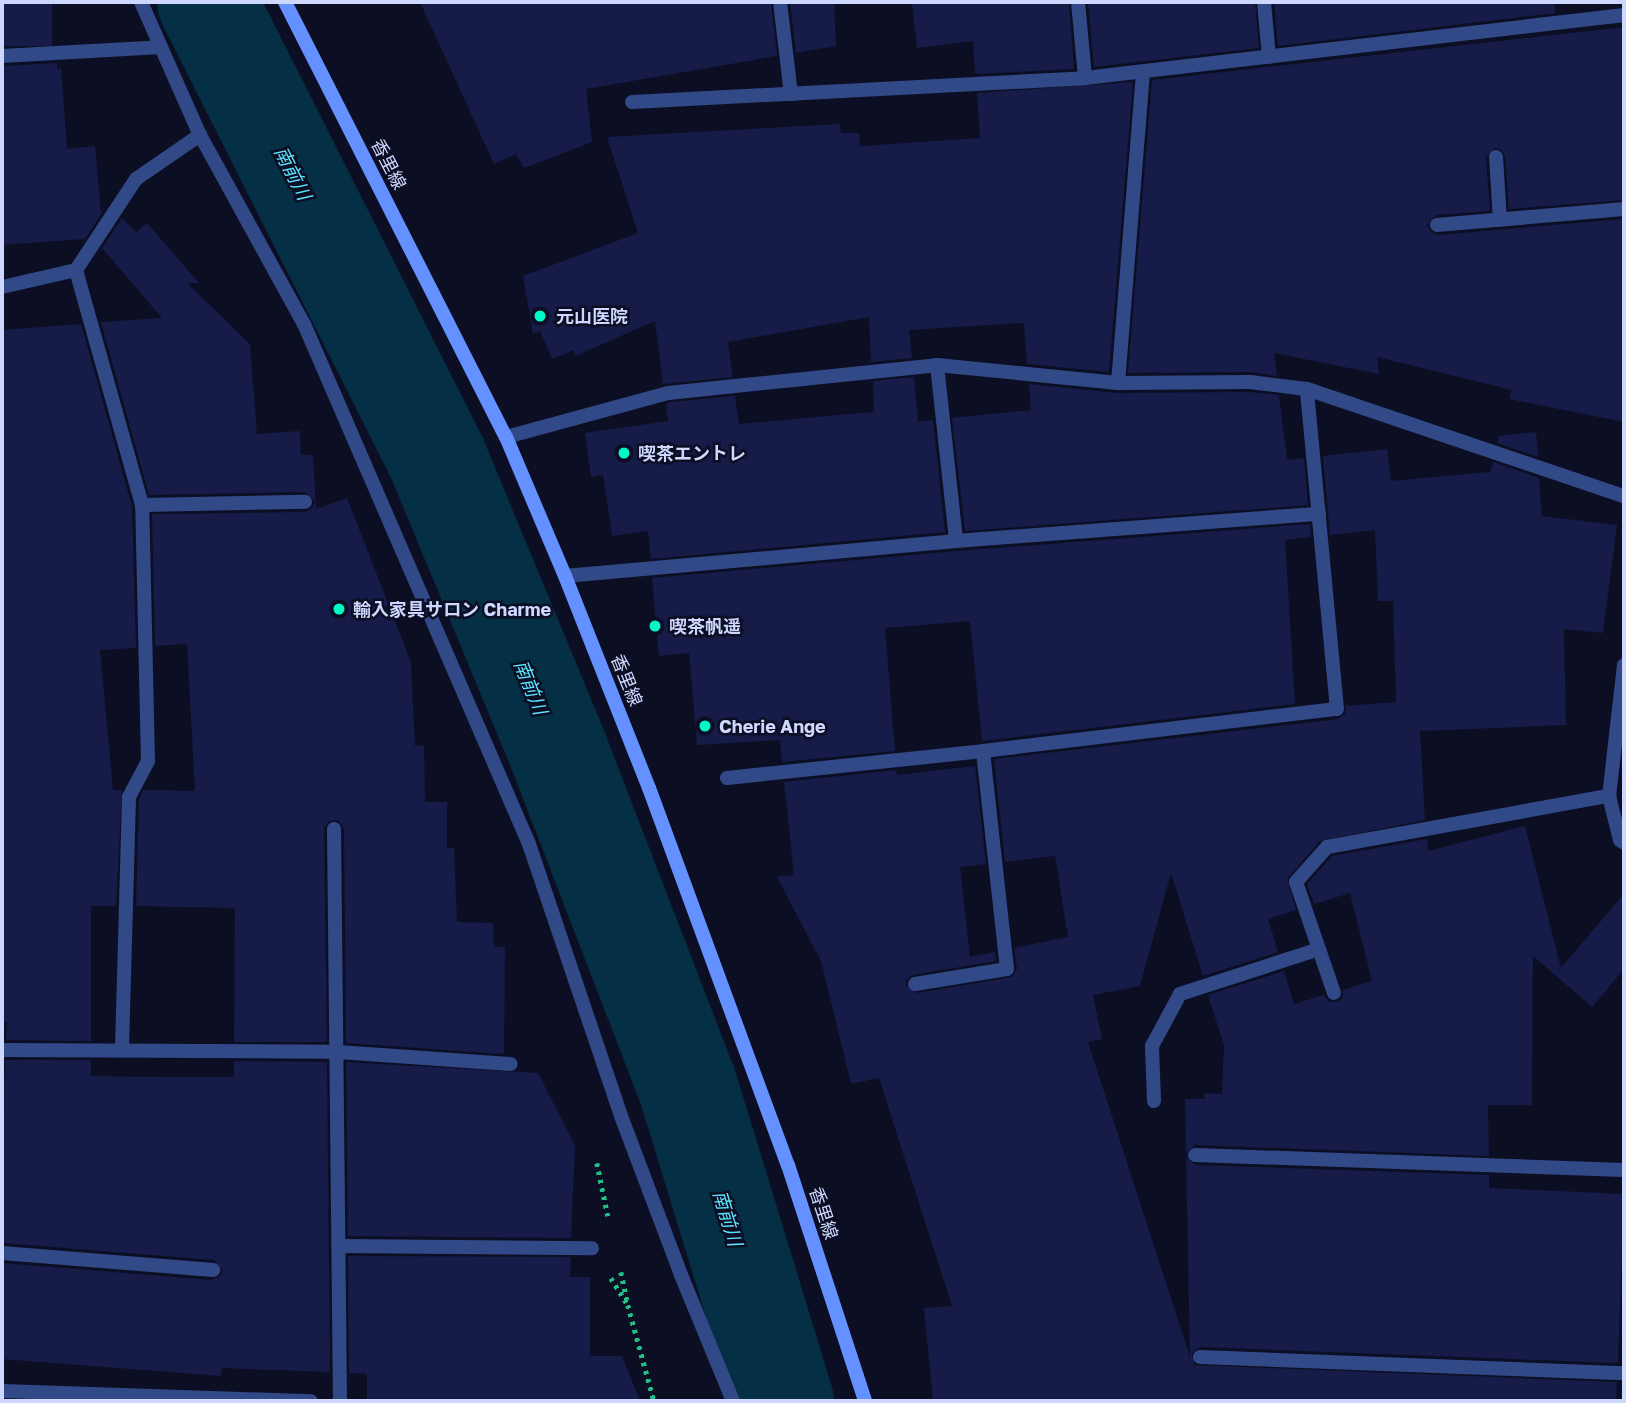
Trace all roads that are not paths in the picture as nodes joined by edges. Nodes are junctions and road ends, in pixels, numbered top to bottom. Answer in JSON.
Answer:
{"nodes":[{"id":1,"x":141,"y":2,"type":"edge"},
{"id":2,"x":285,"y":2,"type":"edge"},
{"id":3,"x":780,"y":2,"type":"edge"},
{"id":4,"x":1078,"y":2,"type":"edge"},
{"id":5,"x":1265,"y":2,"type":"edge"},
{"id":6,"x":1624,"y":15,"type":"edge"},
{"id":7,"x":161,"y":47,"type":"junction"},
{"id":8,"x":2,"y":56,"type":"edge"},
{"id":9,"x":1269,"y":57,"type":"junction"},
{"id":10,"x":1143,"y":72,"type":"junction"},
{"id":11,"x":1085,"y":78,"type":"junction"},
{"id":12,"x":791,"y":94,"type":"junction"},
{"id":13,"x":632,"y":102,"type":"dead end"},
{"id":14,"x":200,"y":135,"type":"junction"},
{"id":15,"x":1496,"y":157,"type":"dead end"},
{"id":16,"x":1624,"y":209,"type":"edge"},
{"id":17,"x":1500,"y":220,"type":"junction"},
{"id":18,"x":1437,"y":226,"type":"dead end"},
{"id":19,"x":76,"y":270,"type":"junction"},
{"id":20,"x":2,"y":287,"type":"edge"},
{"id":21,"x":937,"y":365,"type":"junction"},
{"id":22,"x":1118,"y":383,"type":"junction"},
{"id":23,"x":1307,"y":389,"type":"junction"},
{"id":24,"x":506,"y":437,"type":"junction"},
{"id":25,"x":1624,"y":496,"type":"edge"},
{"id":26,"x":305,"y":502,"type":"dead end"},
{"id":27,"x":142,"y":505,"type":"junction"},
{"id":28,"x":1319,"y":514,"type":"junction"},
{"id":29,"x":956,"y":541,"type":"junction"},
{"id":30,"x":565,"y":576,"type":"junction"},
{"id":31,"x":1624,"y":665,"type":"edge"},
{"id":32,"x":983,"y":751,"type":"junction"},
{"id":33,"x":727,"y":778,"type":"dead end"},
{"id":34,"x":1609,"y":796,"type":"junction"},
{"id":35,"x":334,"y":829,"type":"dead end"},
{"id":36,"x":1624,"y":843,"type":"edge"},
{"id":37,"x":1319,"y":949,"type":"junction"},
{"id":38,"x":915,"y":984,"type":"dead end"},
{"id":39,"x":1334,"y":993,"type":"dead end"},
{"id":40,"x":121,"y":1048,"type":"junction"},
{"id":41,"x":2,"y":1050,"type":"edge"},
{"id":42,"x":338,"y":1052,"type":"junction"},
{"id":43,"x":511,"y":1064,"type":"dead end"},
{"id":44,"x":1154,"y":1101,"type":"dead end"},
{"id":45,"x":1195,"y":1155,"type":"dead end"},
{"id":46,"x":1624,"y":1170,"type":"edge"},
{"id":47,"x":339,"y":1247,"type":"junction"},
{"id":48,"x":592,"y":1248,"type":"road end"},
{"id":49,"x":2,"y":1253,"type":"edge"},
{"id":50,"x":213,"y":1270,"type":"dead end"},
{"id":51,"x":1200,"y":1357,"type":"dead end"},
{"id":52,"x":1624,"y":1373,"type":"edge"},
{"id":53,"x":2,"y":1391,"type":"edge"},
{"id":54,"x":311,"y":1401,"type":"edge"},
{"id":55,"x":340,"y":1401,"type":"edge"},
{"id":56,"x":733,"y":1401,"type":"edge"},
{"id":57,"x":865,"y":1401,"type":"edge"}],
"edges":[{"from":1,"to":7,"type":"street"},
{"from":2,"to":24,"type":"street","name":"香里線"},
{"from":3,"to":12,"type":"street"},
{"from":4,"to":11,"type":"street"},
{"from":5,"to":9,"type":"street"},
{"from":6,"to":9,"type":"street"},
{"from":7,"to":8,"type":"street"},
{"from":7,"to":14,"type":"street"},
{"from":9,"to":10,"type":"street"},
{"from":10,"to":11,"type":"street"},
{"from":10,"to":22,"type":"street"},
{"from":11,"to":12,"type":"street"},
{"from":12,"to":13,"type":"street"},
{"from":14,"to":19,"type":"street"},
{"from":14,"to":56,"type":"street"},
{"from":15,"to":17,"type":"street"},
{"from":16,"to":17,"type":"street"},
{"from":17,"to":18,"type":"street"},
{"from":19,"to":20,"type":"street"},
{"from":19,"to":27,"type":"street"},
{"from":21,"to":22,"type":"street"},
{"from":21,"to":24,"type":"street"},
{"from":21,"to":29,"type":"street"},
{"from":22,"to":23,"type":"street"},
{"from":23,"to":25,"type":"street"},
{"from":23,"to":28,"type":"street"},
{"from":24,"to":30,"type":"street","name":"香里線"},
{"from":26,"to":27,"type":"street"},
{"from":27,"to":40,"type":"street"},
{"from":28,"to":29,"type":"street"},
{"from":28,"to":32,"type":"street"},
{"from":29,"to":30,"type":"street"},
{"from":30,"to":57,"type":"street","name":"香里線"},
{"from":31,"to":34,"type":"street"},
{"from":32,"to":33,"type":"street"},
{"from":32,"to":38,"type":"street"},
{"from":34,"to":36,"type":"street"},
{"from":34,"to":37,"type":"street"},
{"from":35,"to":42,"type":"street"},
{"from":37,"to":39,"type":"street"},
{"from":37,"to":44,"type":"street"},
{"from":40,"to":41,"type":"street"},
{"from":40,"to":42,"type":"street"},
{"from":42,"to":43,"type":"street"},
{"from":42,"to":47,"type":"street"},
{"from":45,"to":46,"type":"street"},
{"from":47,"to":48,"type":"street"},
{"from":47,"to":55,"type":"street"},
{"from":49,"to":50,"type":"street"},
{"from":51,"to":52,"type":"street"},
{"from":53,"to":54,"type":"street"}]}
